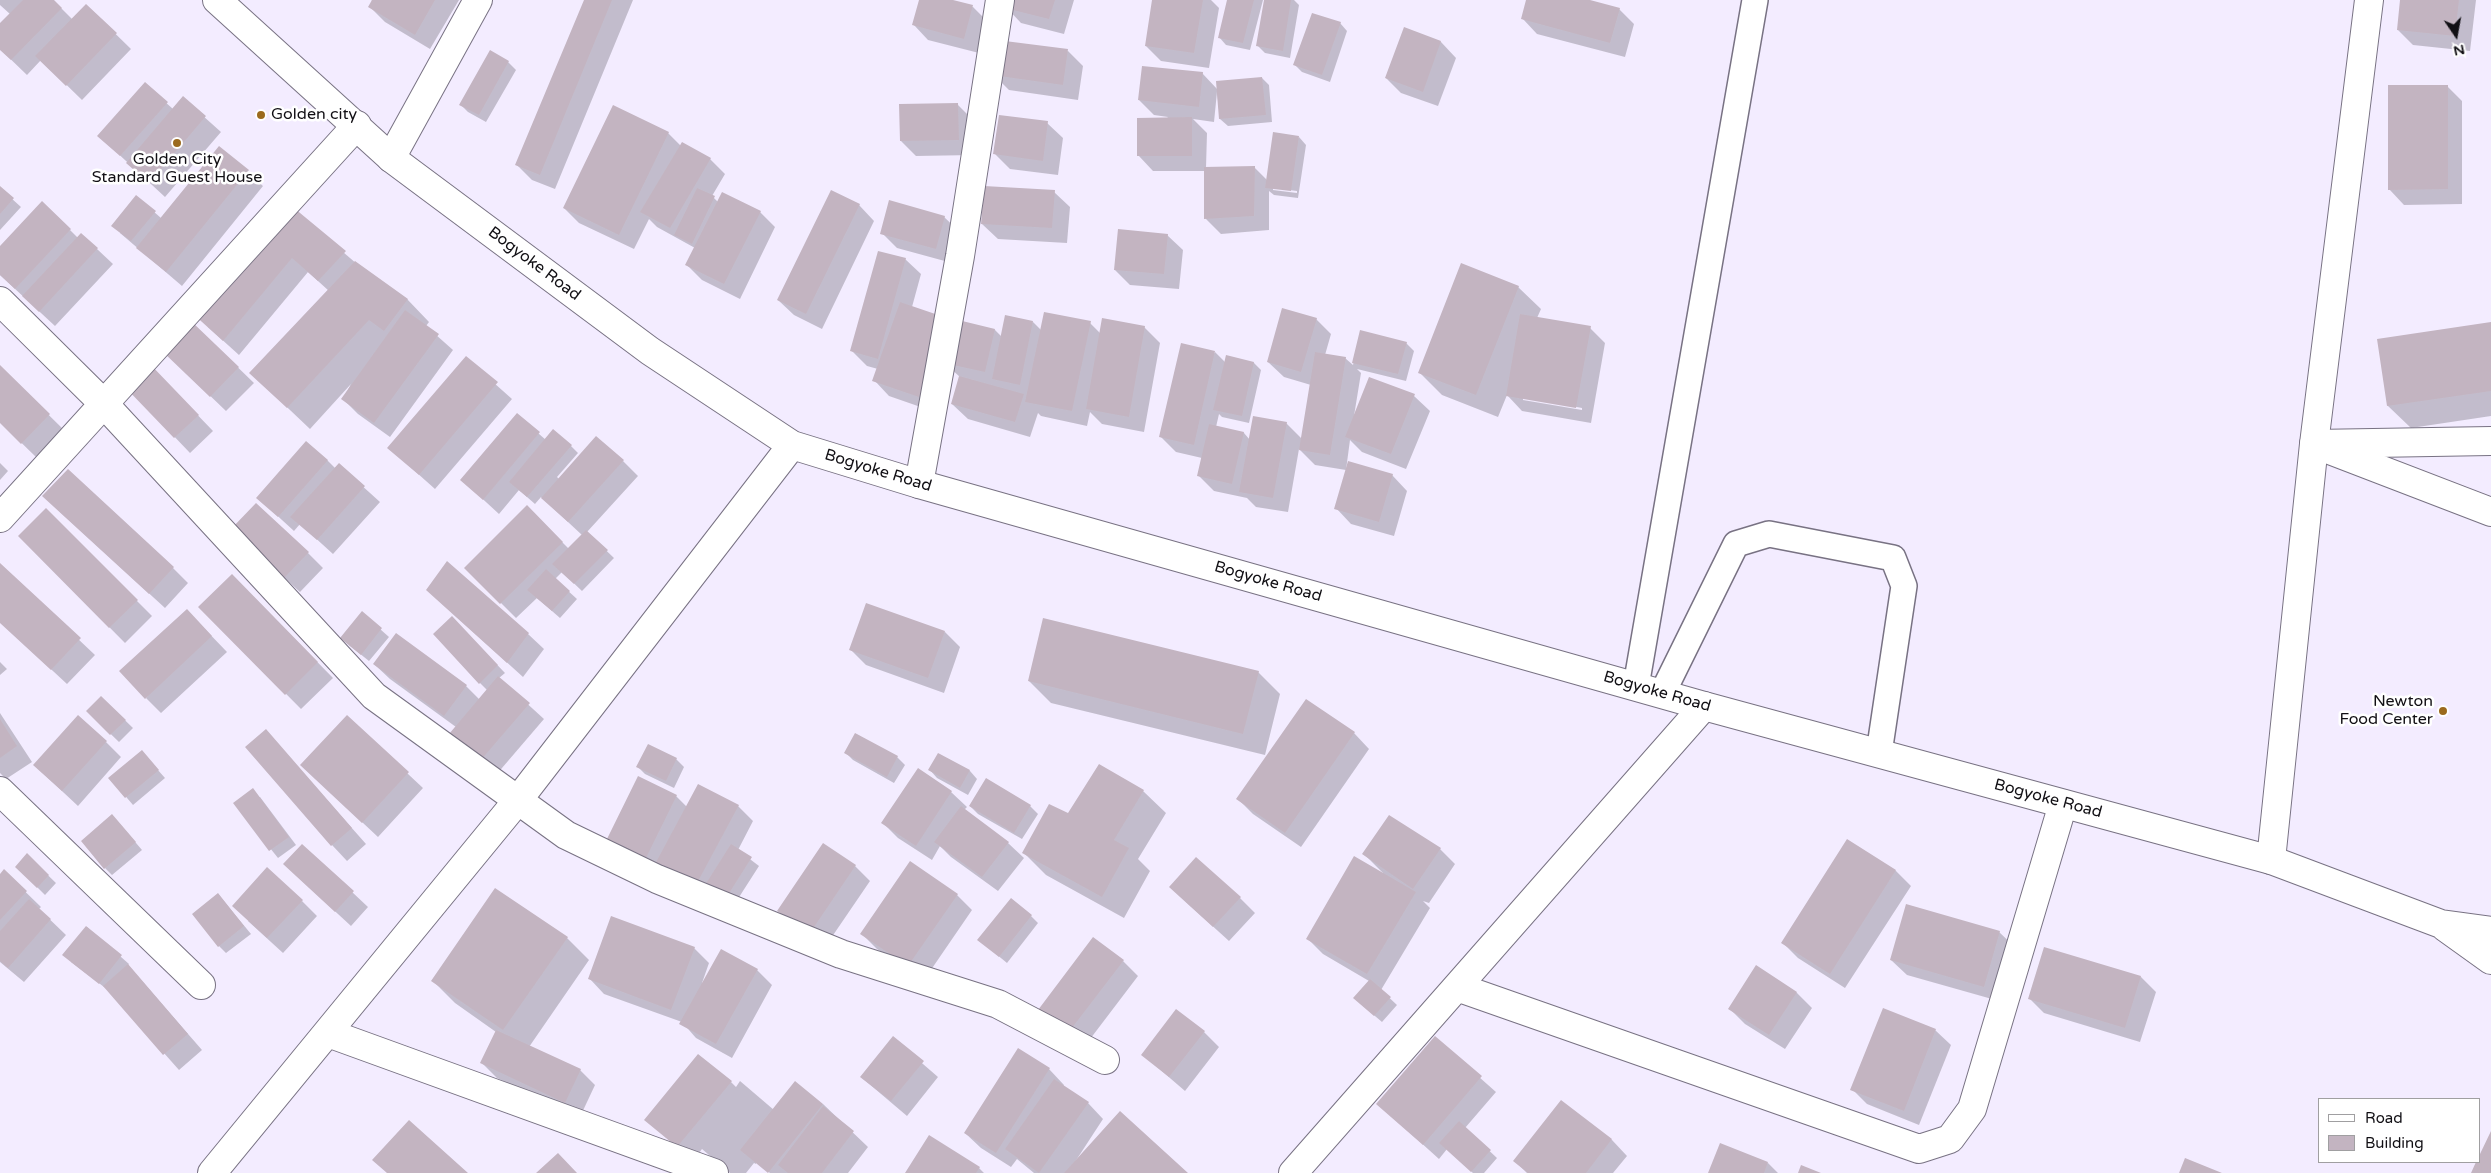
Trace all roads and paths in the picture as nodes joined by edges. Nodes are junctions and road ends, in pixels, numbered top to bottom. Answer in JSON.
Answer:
{"nodes":[{"id":1,"x":217,"y":0,"type":"edge"},
{"id":2,"x":478,"y":0,"type":"edge"},
{"id":3,"x":1000,"y":0,"type":"edge"},
{"id":4,"x":1754,"y":0,"type":"edge"},
{"id":5,"x":2369,"y":0,"type":"edge"},
{"id":6,"x":357,"y":125,"type":"junction"},
{"id":7,"x":391,"y":158,"type":"junction"},
{"id":8,"x":0,"y":302,"type":"edge"},
{"id":9,"x":105,"y":405,"type":"junction"},
{"id":10,"x":2491,"y":440,"type":"edge"},
{"id":11,"x":2314,"y":444,"type":"junction"},
{"id":12,"x":792,"y":445,"type":"junction"},
{"id":13,"x":919,"y":484,"type":"junction"},
{"id":14,"x":2491,"y":512,"type":"edge"},
{"id":15,"x":0,"y":518,"type":"edge"},
{"id":16,"x":1636,"y":686,"type":"junction"},
{"id":17,"x":1662,"y":694,"type":"junction"},
{"id":18,"x":1704,"y":706,"type":"junction"},
{"id":19,"x":1879,"y":753,"type":"junction"},
{"id":20,"x":0,"y":791,"type":"edge"},
{"id":21,"x":518,"y":800,"type":"junction"},
{"id":22,"x":2063,"y":804,"type":"junction"},
{"id":23,"x":2270,"y":860,"type":"junction"},
{"id":24,"x":2441,"y":924,"type":"junction"},
{"id":25,"x":2491,"y":931,"type":"edge"},
{"id":26,"x":2491,"y":960,"type":"edge"},
{"id":27,"x":201,"y":985,"type":"dead end"},
{"id":28,"x":1457,"y":987,"type":"junction"},
{"id":29,"x":328,"y":1033,"type":"junction"},
{"id":30,"x":1105,"y":1060,"type":"dead end"},
{"id":31,"x":212,"y":1173,"type":"edge"},
{"id":32,"x":714,"y":1173,"type":"edge"},
{"id":33,"x":1293,"y":1173,"type":"edge"}],
"edges":[{"from":1,"to":6,"type":"street","name":"Bogyoke Road"},
{"from":2,"to":7,"type":"street"},
{"from":3,"to":13,"type":"street"},
{"from":4,"to":16,"type":"lane"},
{"from":5,"to":11,"type":"street"},
{"from":6,"to":7,"type":"street","name":"Bogyoke Road"},
{"from":6,"to":9,"type":"street"},
{"from":7,"to":12,"type":"street","name":"Bogyoke Road"},
{"from":8,"to":9,"type":"street"},
{"from":9,"to":15,"type":"street"},
{"from":9,"to":21,"type":"street"},
{"from":10,"to":11,"type":"street"},
{"from":11,"to":14,"type":"street"},
{"from":11,"to":23,"type":"street"},
{"from":12,"to":13,"type":"street","name":"Bogyoke Road"},
{"from":12,"to":21,"type":"street"},
{"from":13,"to":16,"type":"street","name":"Bogyoke Road"},
{"from":16,"to":17,"type":"street","name":"Bogyoke Road"},
{"from":17,"to":18,"type":"street","name":"Bogyoke Road"},
{"from":17,"to":19,"type":"lane"},
{"from":18,"to":19,"type":"street","name":"Bogyoke Road"},
{"from":18,"to":28,"type":"street"},
{"from":19,"to":22,"type":"street","name":"Bogyoke Road"},
{"from":20,"to":27,"type":"street"},
{"from":21,"to":29,"type":"street"},
{"from":21,"to":30,"type":"street"},
{"from":22,"to":23,"type":"street","name":"Bogyoke Road"},
{"from":22,"to":28,"type":"street"},
{"from":23,"to":24,"type":"street","name":"Bogyoke Road"},
{"from":24,"to":25,"type":"street","name":"Bogyoke Road"},
{"from":24,"to":26,"type":"street","name":"Bogyoke Road"},
{"from":28,"to":33,"type":"street"},
{"from":29,"to":31,"type":"street"},
{"from":29,"to":32,"type":"street"}]}
